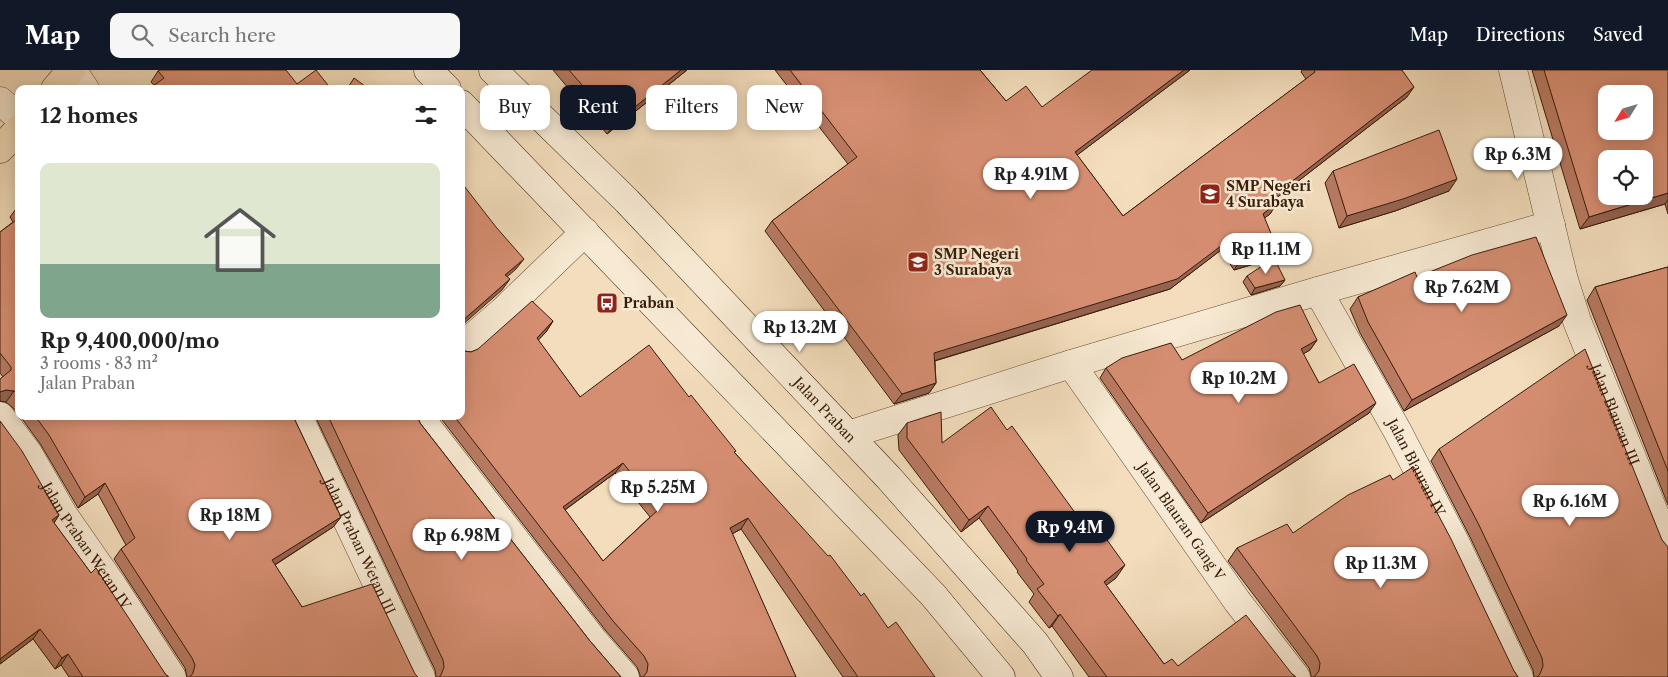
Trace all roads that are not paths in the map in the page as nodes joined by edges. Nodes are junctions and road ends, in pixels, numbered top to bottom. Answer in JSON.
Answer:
{"nodes":[{"id":1,"x":72,"y":70,"type":"edge"},
{"id":2,"x":428,"y":70,"type":"edge"},
{"id":3,"x":492,"y":70,"type":"edge"},
{"id":4,"x":1513,"y":70,"type":"edge"},
{"id":5,"x":59,"y":85,"type":"edge"},
{"id":6,"x":82,"y":85,"type":"edge"},
{"id":7,"x":443,"y":85,"type":"edge"},
{"id":8,"x":0,"y":101,"type":"edge"},
{"id":9,"x":465,"y":108,"type":"edge"},
{"id":10,"x":15,"y":114,"type":"edge"},
{"id":11,"x":15,"y":133,"type":"edge"},
{"id":12,"x":0,"y":149,"type":"edge"},
{"id":13,"x":1551,"y":225,"type":"junction"},
{"id":14,"x":585,"y":232,"type":"junction"},
{"id":15,"x":1318,"y":291,"type":"junction"},
{"id":16,"x":465,"y":344,"type":"edge"},
{"id":17,"x":1071,"y":364,"type":"junction"},
{"id":18,"x":0,"y":416,"type":"edge"},
{"id":19,"x":300,"y":420,"type":"edge"},
{"id":20,"x":424,"y":420,"type":"edge"},
{"id":21,"x":848,"y":435,"type":"junction"},
{"id":22,"x":1668,"y":547,"type":"edge"},
{"id":23,"x":172,"y":677,"type":"edge"},
{"id":24,"x":421,"y":677,"type":"edge"},
{"id":25,"x":625,"y":677,"type":"edge"},
{"id":26,"x":1001,"y":677,"type":"edge"},
{"id":27,"x":1059,"y":677,"type":"edge"},
{"id":28,"x":1296,"y":677,"type":"edge"},
{"id":29,"x":1519,"y":677,"type":"edge"}],
"edges":[{"from":1,"to":5,"type":"main road"},
{"from":1,"to":6,"type":"street"},
{"from":2,"to":7,"type":"street"},
{"from":3,"to":21,"type":"street","name":"Jalan Praban"},
{"from":4,"to":13,"type":"street","name":"Jalan Blauran III"},
{"from":8,"to":10,"type":"street"},
{"from":9,"to":14,"type":"street"},
{"from":11,"to":12,"type":"main road"},
{"from":13,"to":15,"type":"street"},
{"from":13,"to":22,"type":"street","name":"Jalan Blauran III"},
{"from":14,"to":16,"type":"street"},
{"from":14,"to":26,"type":"street"},
{"from":15,"to":17,"type":"street"},
{"from":15,"to":29,"type":"street","name":"Jalan Blauran IV"},
{"from":17,"to":21,"type":"street"},
{"from":17,"to":28,"type":"street","name":"Jalan Blauran Gang V"},
{"from":18,"to":23,"type":"street","name":"Jalan Praban Wetan IV"},
{"from":19,"to":24,"type":"street","name":"Jalan Praban Wetan III"},
{"from":20,"to":25,"type":"street"},
{"from":21,"to":27,"type":"street","name":"Jalan Praban"}]}
